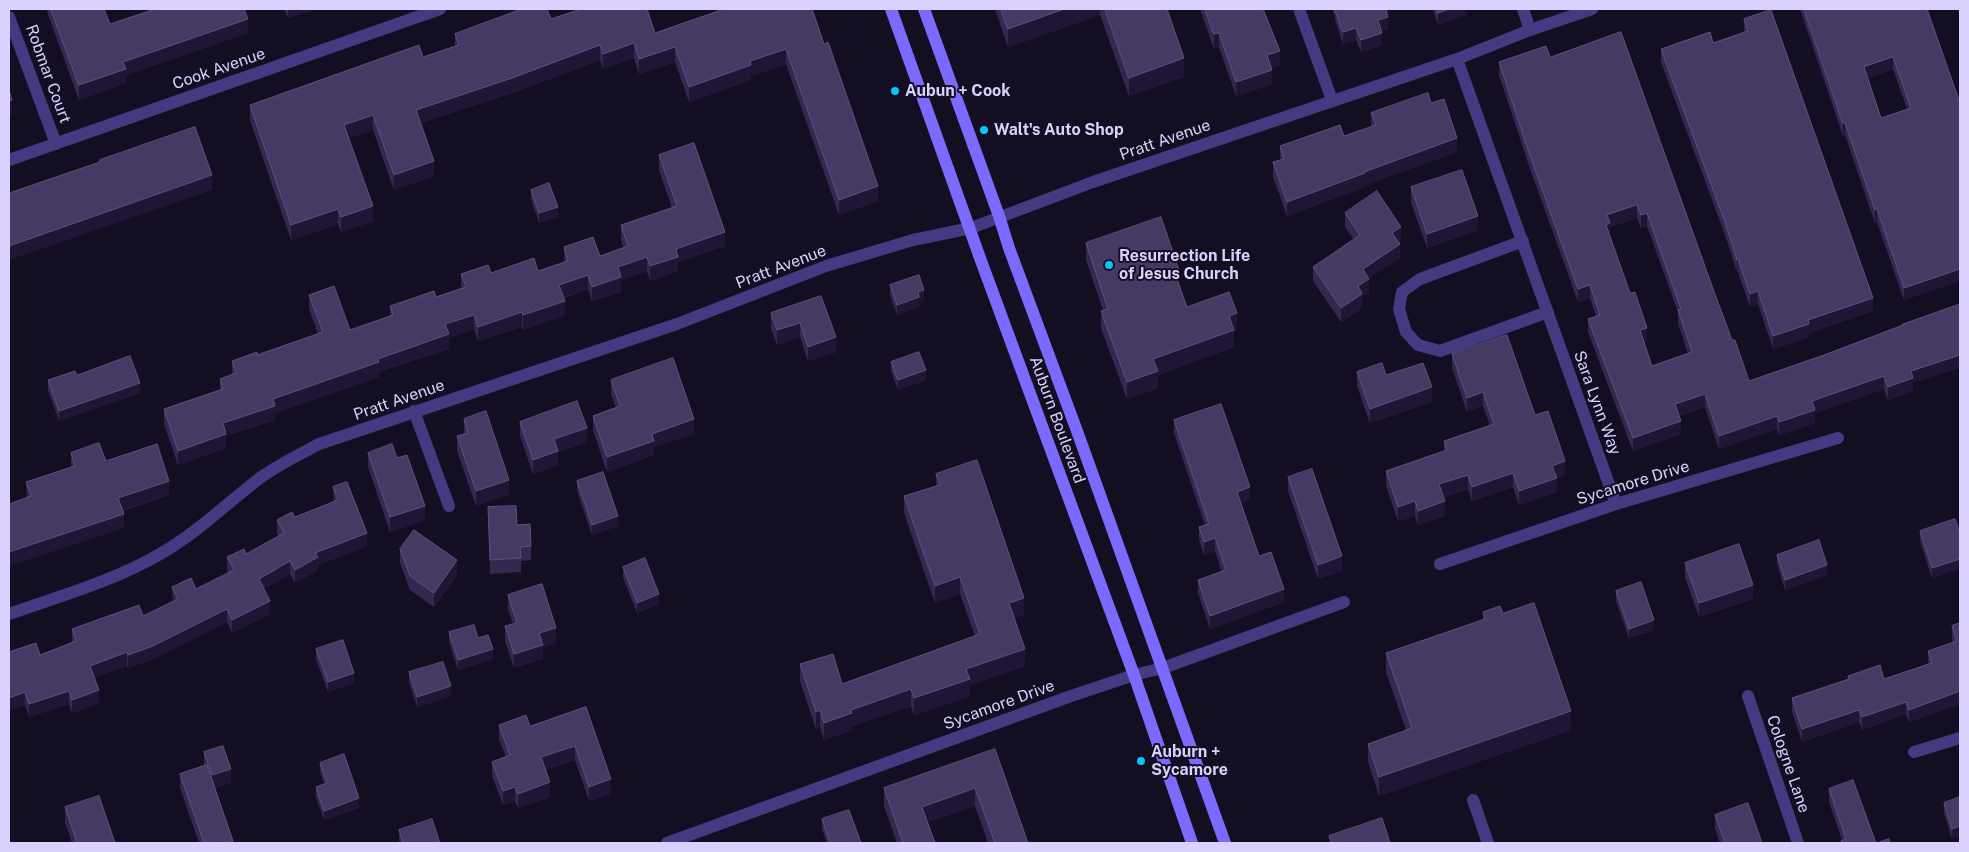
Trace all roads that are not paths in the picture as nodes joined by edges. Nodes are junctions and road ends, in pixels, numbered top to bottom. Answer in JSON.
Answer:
{"nodes":[{"id":1,"x":440,"y":9,"type":"edge"},
{"id":2,"x":891,"y":9,"type":"edge"},
{"id":3,"x":919,"y":9,"type":"edge"},
{"id":4,"x":924,"y":9,"type":"edge"},
{"id":5,"x":1299,"y":9,"type":"edge"},
{"id":6,"x":1523,"y":9,"type":"edge"},
{"id":7,"x":1592,"y":9,"type":"edge"},
{"id":8,"x":9,"y":17,"type":"edge"},
{"id":9,"x":931,"y":26,"type":"junction"},
{"id":10,"x":1530,"y":30,"type":"junction"},
{"id":11,"x":1457,"y":59,"type":"junction"},
{"id":12,"x":1332,"y":100,"type":"junction"},
{"id":13,"x":56,"y":144,"type":"junction"},
{"id":14,"x":9,"y":160,"type":"edge"},
{"id":15,"x":999,"y":216,"type":"junction"},
{"id":16,"x":971,"y":228,"type":"junction"},
{"id":17,"x":1522,"y":240,"type":"junction"},
{"id":18,"x":1548,"y":312,"type":"junction"},
{"id":19,"x":414,"y":411,"type":"junction"},
{"id":20,"x":1838,"y":438,"type":"dead end"},
{"id":21,"x":1616,"y":504,"type":"junction"},
{"id":22,"x":448,"y":506,"type":"dead end"},
{"id":23,"x":1440,"y":564,"type":"dead end"},
{"id":24,"x":1344,"y":602,"type":"dead end"},
{"id":25,"x":9,"y":614,"type":"edge"},
{"id":26,"x":1163,"y":668,"type":"junction"},
{"id":27,"x":1134,"y":675,"type":"junction"},
{"id":28,"x":1748,"y":696,"type":"dead end"},
{"id":29,"x":1960,"y":738,"type":"edge"},
{"id":30,"x":1914,"y":752,"type":"dead end"},
{"id":31,"x":1472,"y":800,"type":"dead end"},
{"id":32,"x":667,"y":843,"type":"edge"},
{"id":33,"x":1192,"y":843,"type":"edge"},
{"id":34,"x":1225,"y":843,"type":"edge"},
{"id":35,"x":1488,"y":843,"type":"edge"},
{"id":36,"x":1798,"y":843,"type":"edge"}],
"edges":[{"from":1,"to":13,"type":"street","name":"Cook Avenue"},
{"from":2,"to":16,"type":"main road","name":"Auburn Boulevard"},
{"from":3,"to":9,"type":"main road"},
{"from":4,"to":9,"type":"main road","name":"Auburn Boulevard"},
{"from":5,"to":12,"type":"street"},
{"from":6,"to":10,"type":"street"},
{"from":7,"to":10,"type":"street","name":"Pratt Avenue"},
{"from":8,"to":13,"type":"street","name":"Robmar Court"},
{"from":9,"to":15,"type":"main road","name":"Auburn Boulevard"},
{"from":10,"to":11,"type":"street","name":"Pratt Avenue"},
{"from":11,"to":12,"type":"street","name":"Pratt Avenue"},
{"from":11,"to":17,"type":"street","name":"Sara Lynn Way"},
{"from":12,"to":15,"type":"street","name":"Pratt Avenue"},
{"from":13,"to":14,"type":"street","name":"Cook Avenue"},
{"from":15,"to":16,"type":"street","name":"Pratt Avenue"},
{"from":15,"to":26,"type":"main road","name":"Auburn Boulevard"},
{"from":16,"to":19,"type":"street","name":"Pratt Avenue"},
{"from":16,"to":27,"type":"main road","name":"Auburn Boulevard"},
{"from":17,"to":18,"type":"street","name":"Sara Lynn Way"},
{"from":17,"to":18,"type":"street"},
{"from":18,"to":21,"type":"street","name":"Sara Lynn Way"},
{"from":19,"to":22,"type":"street"},
{"from":19,"to":25,"type":"street","name":"Pratt Avenue"},
{"from":20,"to":21,"type":"street","name":"Sycamore Drive"},
{"from":21,"to":23,"type":"street","name":"Sycamore Drive"},
{"from":24,"to":26,"type":"street","name":"Sycamore Drive"},
{"from":26,"to":27,"type":"street","name":"Sycamore Drive"},
{"from":26,"to":34,"type":"main road","name":"Auburn Boulevard"},
{"from":27,"to":32,"type":"street","name":"Sycamore Drive"},
{"from":27,"to":33,"type":"main road","name":"Auburn Boulevard"},
{"from":28,"to":36,"type":"street","name":"Cologne Lane"},
{"from":29,"to":30,"type":"street"},
{"from":31,"to":35,"type":"street"}]}
